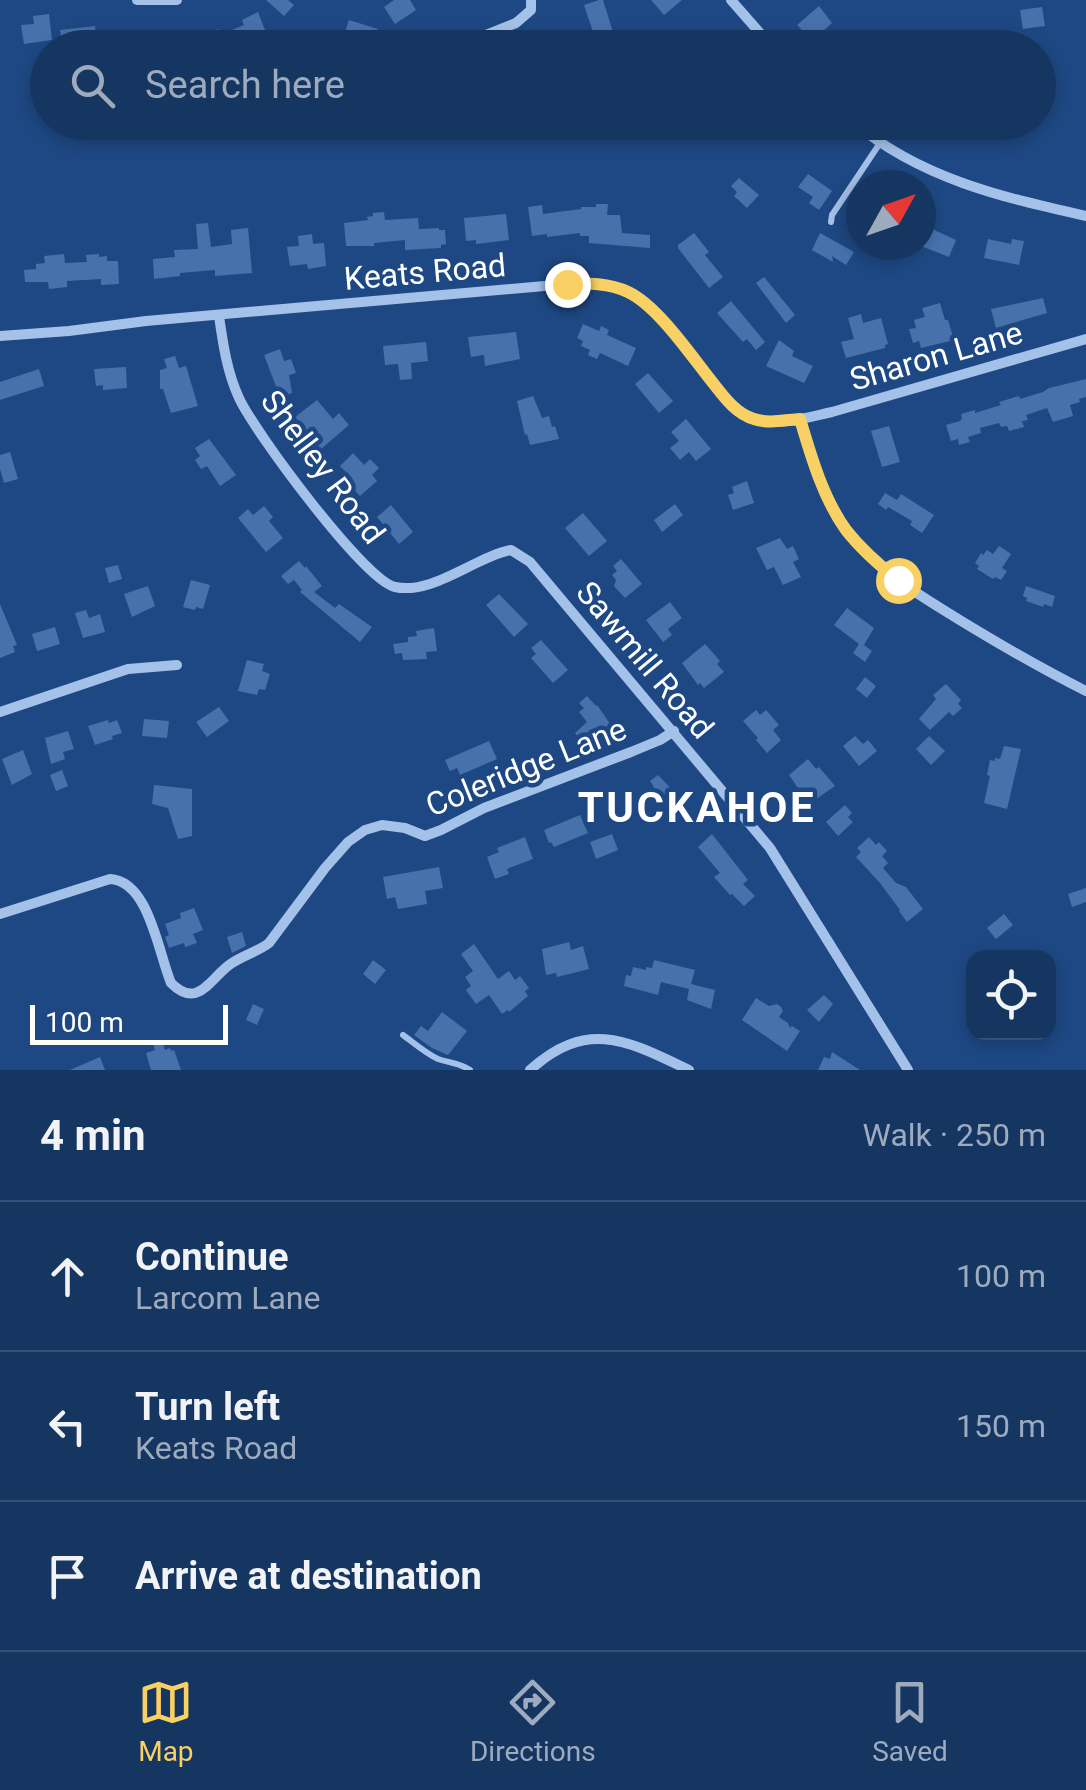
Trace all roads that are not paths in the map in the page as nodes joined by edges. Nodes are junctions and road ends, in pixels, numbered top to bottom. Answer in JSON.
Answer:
{"nodes":[{"id":1,"x":137,"y":0,"type":"edge"},
{"id":2,"x":177,"y":0,"type":"edge"},
{"id":3,"x":731,"y":0,"type":"edge"},
{"id":4,"x":531,"y":5,"type":"edge"},
{"id":5,"x":500,"y":30,"type":"edge"},
{"id":6,"x":757,"y":30,"type":"edge"},
{"id":7,"x":877,"y":140,"type":"edge"},
{"id":8,"x":880,"y":142,"type":"junction"},
{"id":9,"x":1086,"y":216,"type":"edge"},
{"id":10,"x":831,"y":222,"type":"dead end"},
{"id":11,"x":219,"y":316,"type":"junction"},
{"id":12,"x":0,"y":336,"type":"edge"},
{"id":13,"x":1086,"y":339,"type":"edge"},
{"id":14,"x":800,"y":419,"type":"junction"},
{"id":15,"x":443,"y":578,"type":"joint"},
{"id":16,"x":177,"y":665,"type":"dead end"},
{"id":17,"x":1086,"y":691,"type":"edge"},
{"id":18,"x":0,"y":712,"type":"edge"},
{"id":19,"x":674,"y":732,"type":"junction"},
{"id":20,"x":0,"y":914,"type":"edge"},
{"id":21,"x":402,"y":1035,"type":"dead end"},
{"id":22,"x":470,"y":1070,"type":"edge"},
{"id":23,"x":530,"y":1070,"type":"edge"},
{"id":24,"x":690,"y":1070,"type":"edge"},
{"id":25,"x":908,"y":1070,"type":"edge"}],
"edges":[{"from":1,"to":2,"type":"street"},
{"from":3,"to":6,"type":"street"},
{"from":4,"to":5,"type":"street"},
{"from":7,"to":8,"type":"street"},
{"from":8,"to":9,"type":"street"},
{"from":8,"to":10,"type":"lane"},
{"from":11,"to":12,"type":"street","name":"Keats Road"},
{"from":11,"to":14,"type":"street","name":"Keats Road"},
{"from":11,"to":15,"type":"street","name":"Shelley Road"},
{"from":13,"to":14,"type":"street","name":"Sharon Lane"},
{"from":14,"to":17,"type":"street"},
{"from":15,"to":19,"type":"street","name":"Sawmill Road"},
{"from":16,"to":18,"type":"street"},
{"from":19,"to":20,"type":"street","name":"Coleridge Lane"},
{"from":19,"to":25,"type":"street","name":"Sawmill Road"},
{"from":21,"to":22,"type":"lane"},
{"from":23,"to":24,"type":"street"}]}
